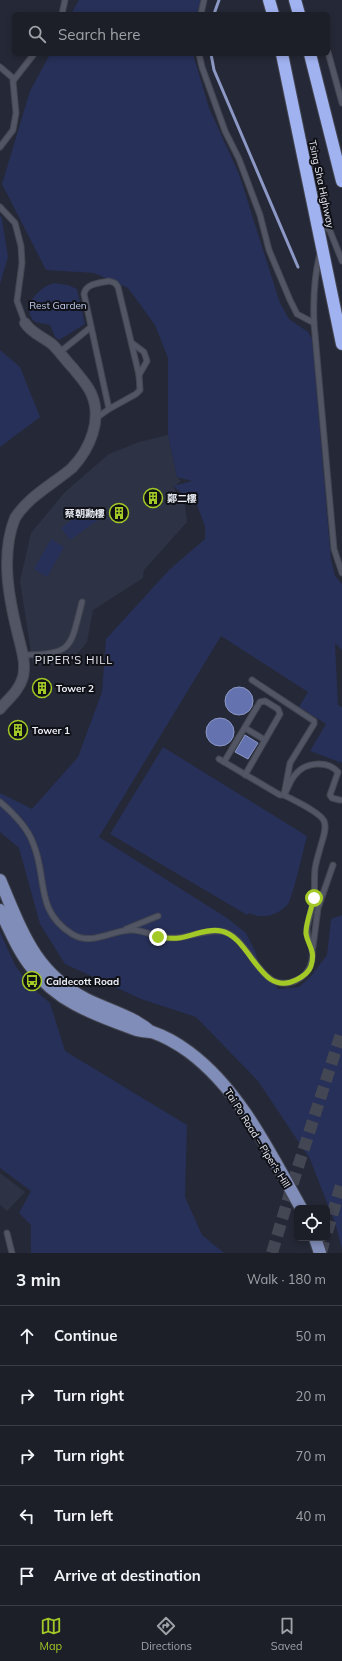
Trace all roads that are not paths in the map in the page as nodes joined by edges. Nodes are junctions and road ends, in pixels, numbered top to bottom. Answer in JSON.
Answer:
{"nodes":[{"id":1,"x":65,"y":0,"type":"edge"},
{"id":2,"x":204,"y":0,"type":"edge"},
{"id":3,"x":269,"y":0,"type":"edge"},
{"id":4,"x":295,"y":0,"type":"edge"},
{"id":5,"x":62,"y":12,"type":"edge"},
{"id":6,"x":201,"y":12,"type":"edge"},
{"id":7,"x":272,"y":12,"type":"edge"},
{"id":8,"x":298,"y":12,"type":"edge"},
{"id":9,"x":32,"y":56,"type":"edge"},
{"id":10,"x":199,"y":56,"type":"edge"},
{"id":11,"x":282,"y":56,"type":"edge"},
{"id":12,"x":310,"y":56,"type":"edge"},
{"id":13,"x":329,"y":56,"type":"edge"},
{"id":14,"x":0,"y":67,"type":"edge"},
{"id":15,"x":14,"y":79,"type":"junction"},
{"id":16,"x":342,"y":103,"type":"edge"},
{"id":17,"x":0,"y":147,"type":"edge"},
{"id":18,"x":342,"y":182,"type":"edge"},
{"id":19,"x":0,"y":207,"type":"edge"},
{"id":20,"x":315,"y":214,"type":"junction"},
{"id":21,"x":322,"y":245,"type":"junction"},
{"id":22,"x":342,"y":261,"type":"edge"},
{"id":23,"x":25,"y":323,"type":"joint"},
{"id":24,"x":314,"y":323,"type":"junction"},
{"id":25,"x":91,"y":327,"type":"junction"},
{"id":26,"x":132,"y":343,"type":"junction"},
{"id":27,"x":342,"y":344,"type":"edge"},
{"id":28,"x":60,"y":352,"type":"junction"},
{"id":29,"x":139,"y":375,"type":"junction"},
{"id":30,"x":110,"y":410,"type":"junction"},
{"id":31,"x":95,"y":419,"type":"junction"},
{"id":32,"x":342,"y":573,"type":"edge"},
{"id":33,"x":1,"y":576,"type":"edge"},
{"id":34,"x":82,"y":602,"type":"dead end"},
{"id":35,"x":23,"y":655,"type":"junction"},
{"id":36,"x":252,"y":680,"type":"dead end"},
{"id":37,"x":0,"y":709,"type":"edge"},
{"id":38,"x":245,"y":728,"type":"junction"},
{"id":39,"x":265,"y":740,"type":"junction"},
{"id":40,"x":245,"y":775,"type":"junction"},
{"id":41,"x":284,"y":795,"type":"junction"},
{"id":42,"x":340,"y":800,"type":"dead end"},
{"id":43,"x":0,"y":802,"type":"edge"},
{"id":44,"x":333,"y":865,"type":"dead end"},
{"id":45,"x":0,"y":880,"type":"edge"},
{"id":46,"x":0,"y":910,"type":"edge"},
{"id":47,"x":158,"y":916,"type":"dead end"},
{"id":48,"x":121,"y":932,"type":"junction"},
{"id":49,"x":312,"y":948,"type":"junction"},
{"id":50,"x":151,"y":1032,"type":"junction"},
{"id":51,"x":299,"y":1205,"type":"edge"},
{"id":52,"x":7,"y":1233,"type":"dead end"},
{"id":53,"x":316,"y":1241,"type":"edge"},
{"id":54,"x":12,"y":1253,"type":"edge"},
{"id":55,"x":320,"y":1253,"type":"edge"}],
"edges":[{"from":1,"to":5,"type":"lane"},
{"from":2,"to":6,"type":"lane"},
{"from":3,"to":7,"type":"highway"},
{"from":4,"to":8,"type":"highway"},
{"from":9,"to":15,"type":"lane"},
{"from":10,"to":24,"type":"lane"},
{"from":11,"to":20,"type":"highway","name":"Tsing Sha Highway"},
{"from":12,"to":18,"type":"highway","name":"Tsing Sha Highway"},
{"from":13,"to":16,"type":"lane"},
{"from":14,"to":15,"type":"lane"},
{"from":15,"to":17,"type":"lane"},
{"from":19,"to":23,"type":"lane"},
{"from":20,"to":21,"type":"highway","name":"Tsing Sha Highway"},
{"from":20,"to":22,"type":"lane"},
{"from":21,"to":24,"type":"lane"},
{"from":21,"to":27,"type":"highway","name":"Tsing Sha Highway"},
{"from":23,"to":28,"type":"street"},
{"from":24,"to":32,"type":"lane"},
{"from":25,"to":26,"type":"lane"},
{"from":25,"to":28,"type":"lane"},
{"from":25,"to":30,"type":"lane"},
{"from":26,"to":29,"type":"lane"},
{"from":26,"to":29,"type":"lane"},
{"from":28,"to":31,"type":"street"},
{"from":29,"to":30,"type":"lane"},
{"from":30,"to":31,"type":"lane"},
{"from":31,"to":33,"type":"street"},
{"from":33,"to":35,"type":"street"},
{"from":34,"to":35,"type":"lane"},
{"from":35,"to":37,"type":"street"},
{"from":36,"to":41,"type":"lane"},
{"from":38,"to":39,"type":"lane"},
{"from":38,"to":39,"type":"lane"},
{"from":38,"to":40,"type":"lane"},
{"from":39,"to":40,"type":"lane"},
{"from":40,"to":41,"type":"lane"},
{"from":41,"to":42,"type":"lane"},
{"from":41,"to":49,"type":"lane"},
{"from":43,"to":48,"type":"lane"},
{"from":44,"to":49,"type":"lane"},
{"from":45,"to":50,"type":"main road","name":"Tai Po Road – Piper's Hill"},
{"from":46,"to":50,"type":"main road","name":"Tai Po Road – Piper's Hill"},
{"from":47,"to":48,"type":"lane"},
{"from":48,"to":49,"type":"lane"},
{"from":50,"to":51,"type":"main road","name":"Tai Po Road – Piper's Hill"},
{"from":52,"to":54,"type":"lane"},
{"from":53,"to":55,"type":"main road"}]}
